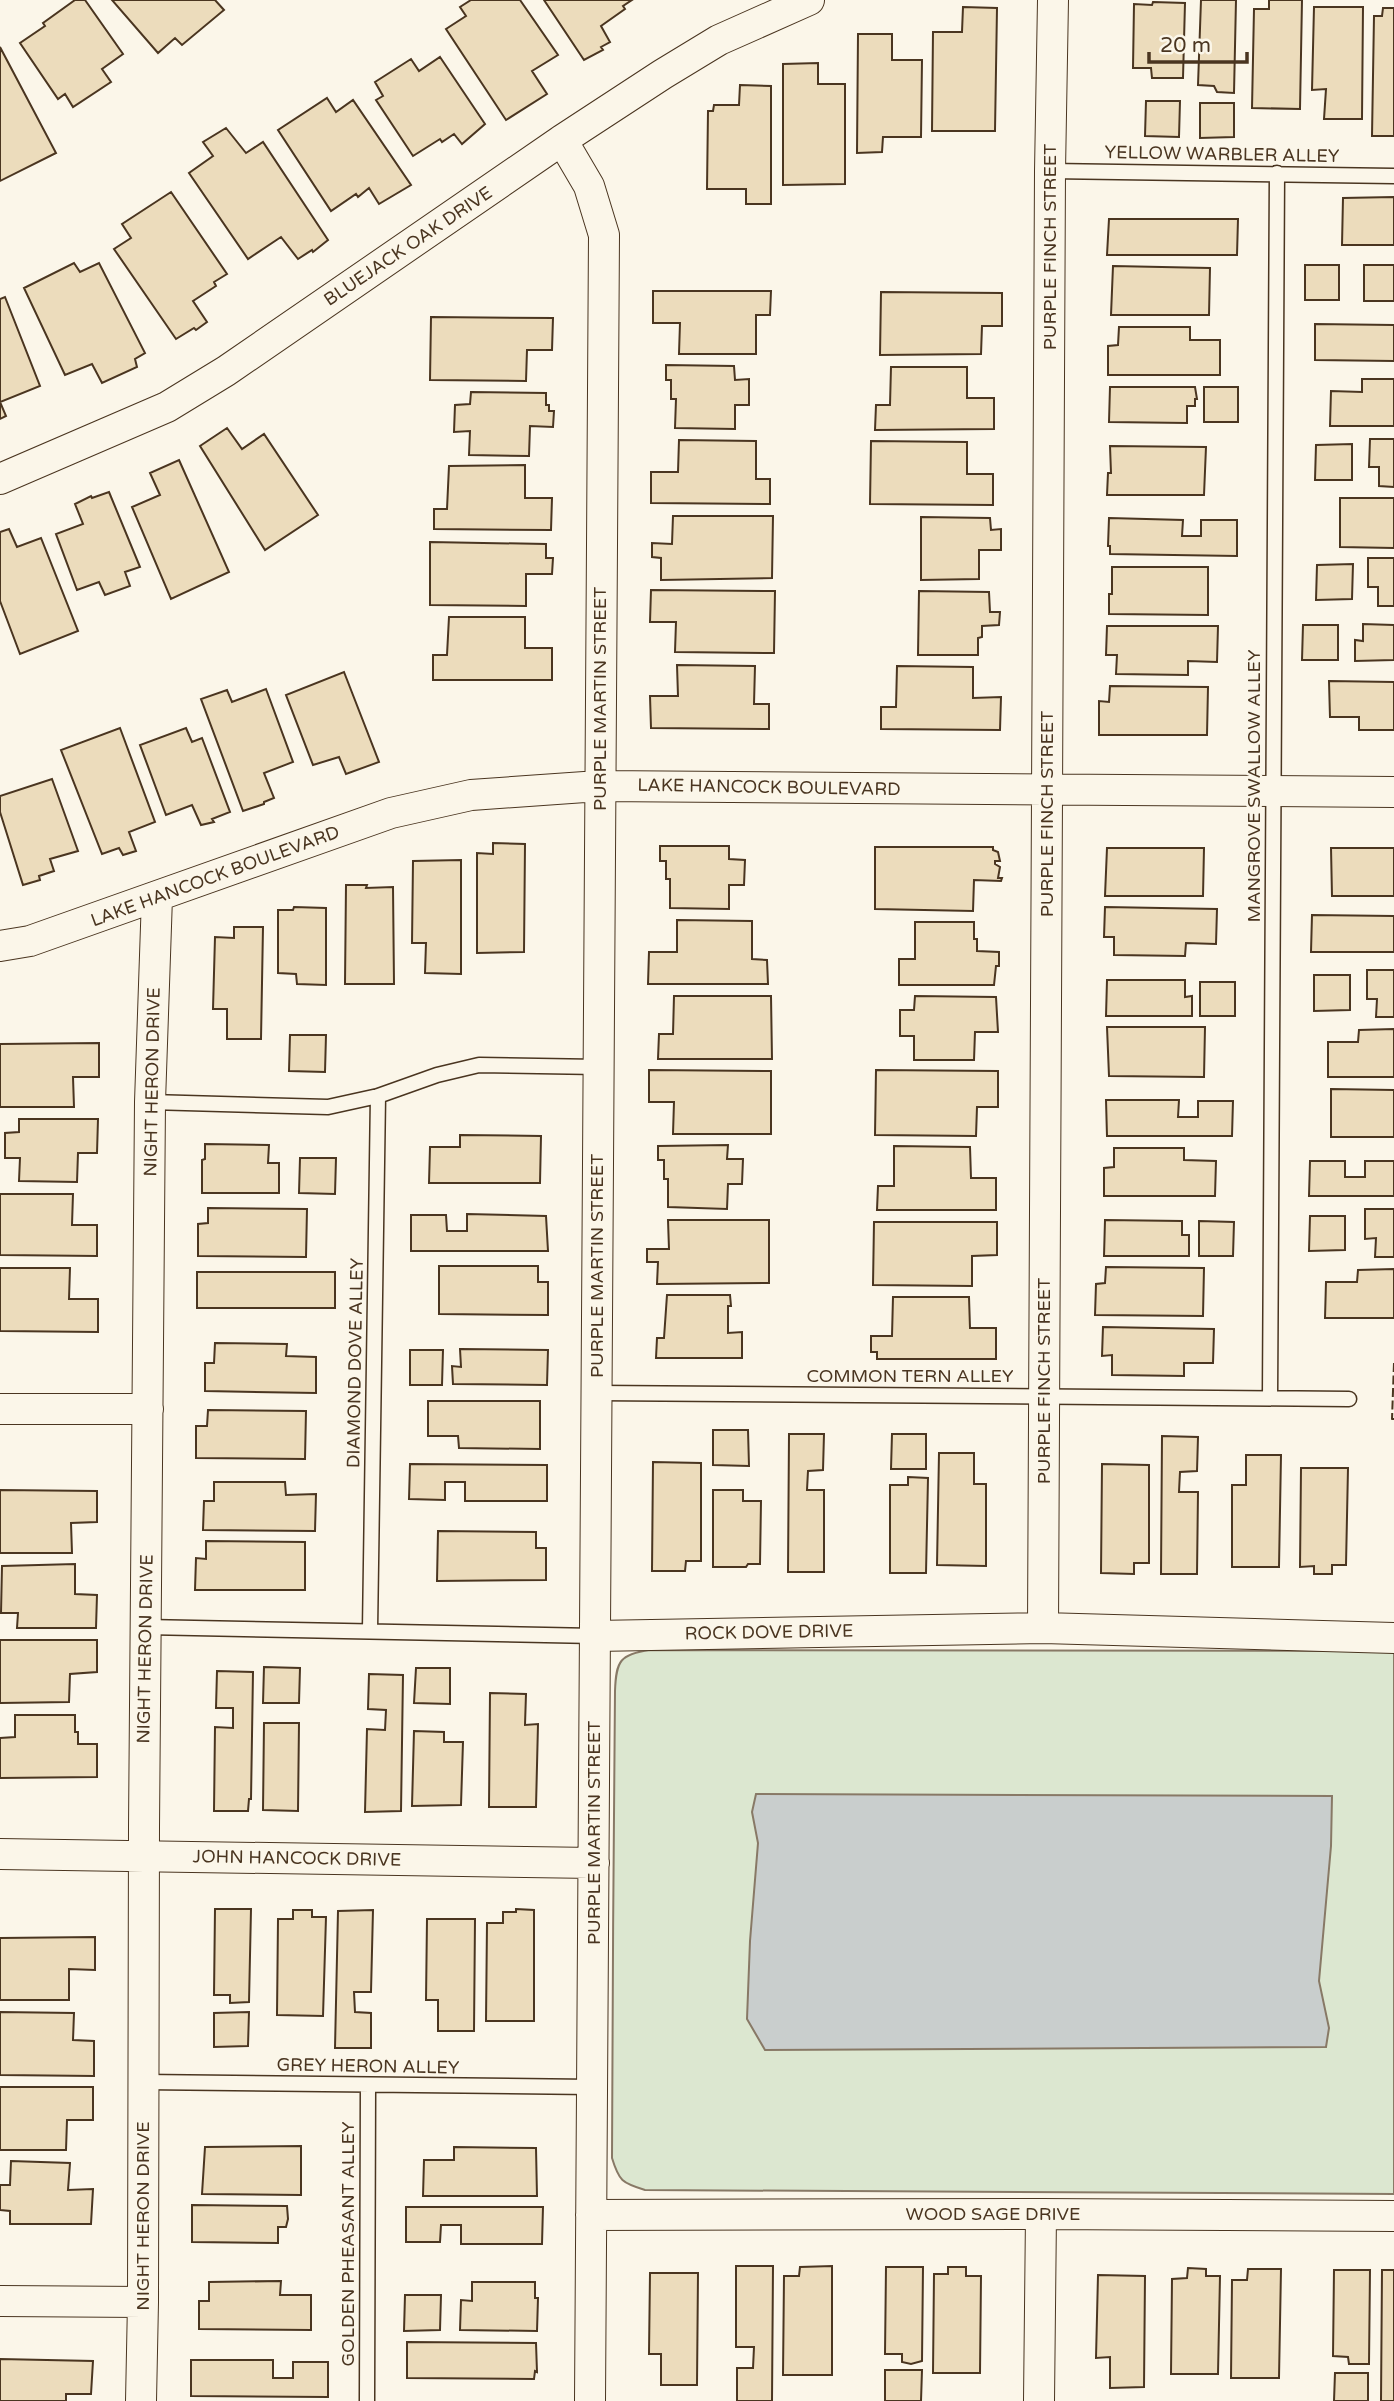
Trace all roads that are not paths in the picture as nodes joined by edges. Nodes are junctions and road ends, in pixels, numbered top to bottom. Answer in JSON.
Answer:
{"nodes":[{"id":1,"x":809,"y":0,"type":"edge"},
{"id":2,"x":1053,"y":0,"type":"edge"},
{"id":3,"x":562,"y":140,"type":"junction"},
{"id":4,"x":1050,"y":171,"type":"junction"},
{"id":5,"x":1276,"y":173,"type":"junction"},
{"id":6,"x":1394,"y":176,"type":"edge"},
{"id":7,"x":0,"y":479,"type":"edge"},
{"id":8,"x":599,"y":786,"type":"junction"},
{"id":9,"x":1047,"y":790,"type":"junction"},
{"id":10,"x":1273,"y":790,"type":"junction"},
{"id":11,"x":1394,"y":792,"type":"edge"},
{"id":12,"x":156,"y":897,"type":"junction"},
{"id":13,"x":0,"y":946,"type":"edge"},
{"id":14,"x":599,"y":1067,"type":"junction"},
{"id":15,"x":378,"y":1096,"type":"junction"},
{"id":16,"x":150,"y":1102,"type":"junction"},
{"id":17,"x":596,"y":1393,"type":"junction"},
{"id":18,"x":1043,"y":1396,"type":"junction"},
{"id":19,"x":1270,"y":1398,"type":"junction"},
{"id":20,"x":1349,"y":1399,"type":"dead end"},
{"id":21,"x":0,"y":1409,"type":"edge"},
{"id":22,"x":148,"y":1409,"type":"junction"},
{"id":23,"x":145,"y":1627,"type":"junction"},
{"id":24,"x":1043,"y":1628,"type":"junction"},
{"id":25,"x":370,"y":1630,"type":"junction"},
{"id":26,"x":595,"y":1636,"type":"junction"},
{"id":27,"x":1394,"y":1638,"type":"edge"},
{"id":28,"x":0,"y":1854,"type":"edge"},
{"id":29,"x":144,"y":1856,"type":"junction"},
{"id":30,"x":594,"y":1863,"type":"junction"},
{"id":31,"x":143,"y":2082,"type":"junction"},
{"id":32,"x":368,"y":2086,"type":"junction"},
{"id":33,"x":592,"y":2087,"type":"junction"},
{"id":34,"x":1041,"y":2214,"type":"junction"},
{"id":35,"x":591,"y":2216,"type":"junction"},
{"id":36,"x":1394,"y":2216,"type":"edge"},
{"id":37,"x":0,"y":2301,"type":"edge"},
{"id":38,"x":143,"y":2302,"type":"junction"},
{"id":39,"x":141,"y":2401,"type":"edge"},
{"id":40,"x":367,"y":2401,"type":"edge"},
{"id":41,"x":590,"y":2401,"type":"edge"},
{"id":42,"x":1040,"y":2401,"type":"edge"}],
"edges":[{"from":1,"to":3,"type":"street","name":"BLUEJACK OAK DRIVE"},
{"from":2,"to":4,"type":"street","name":"PURPLE FINCH STREET"},
{"from":3,"to":7,"type":"street","name":"BLUEJACK OAK DRIVE"},
{"from":3,"to":8,"type":"street","name":"PURPLE MARTIN STREET"},
{"from":4,"to":5,"type":"lane","name":"YELLOW WARBLER ALLEY"},
{"from":4,"to":9,"type":"street","name":"PURPLE FINCH STREET"},
{"from":5,"to":6,"type":"lane","name":"YELLOW WARBLER ALLEY"},
{"from":5,"to":10,"type":"lane","name":"MANGROVE SWALLOW ALLEY"},
{"from":8,"to":9,"type":"street","name":"LAKE HANCOCK BOULEVARD"},
{"from":8,"to":12,"type":"street","name":"LAKE HANCOCK BOULEVARD"},
{"from":8,"to":14,"type":"street","name":"PURPLE MARTIN STREET"},
{"from":9,"to":10,"type":"street","name":"LAKE HANCOCK BOULEVARD"},
{"from":9,"to":18,"type":"street","name":"PURPLE FINCH STREET"},
{"from":10,"to":11,"type":"street","name":"LAKE HANCOCK BOULEVARD"},
{"from":10,"to":19,"type":"lane","name":"MANGROVE SWALLOW ALLEY"},
{"from":12,"to":13,"type":"street","name":"LAKE HANCOCK BOULEVARD"},
{"from":12,"to":16,"type":"street","name":"NIGHT HERON DRIVE"},
{"from":14,"to":15,"type":"lane"},
{"from":14,"to":17,"type":"street","name":"PURPLE MARTIN STREET"},
{"from":15,"to":16,"type":"lane"},
{"from":15,"to":25,"type":"lane","name":"DIAMOND DOVE ALLEY"},
{"from":16,"to":22,"type":"street","name":"NIGHT HERON DRIVE"},
{"from":17,"to":18,"type":"lane","name":"COMMON TERN ALLEY"},
{"from":17,"to":26,"type":"street","name":"PURPLE MARTIN STREET"},
{"from":18,"to":19,"type":"lane","name":"COMMON TERN ALLEY"},
{"from":18,"to":24,"type":"street","name":"PURPLE FINCH STREET"},
{"from":19,"to":20,"type":"lane","name":"COMMON TERN ALLEY"},
{"from":21,"to":22,"type":"street"},
{"from":22,"to":23,"type":"street","name":"NIGHT HERON DRIVE"},
{"from":23,"to":25,"type":"lane","name":"ROCK DOVE DRIVE"},
{"from":23,"to":29,"type":"street","name":"NIGHT HERON DRIVE"},
{"from":24,"to":26,"type":"street","name":"ROCK DOVE DRIVE"},
{"from":24,"to":27,"type":"street","name":"ROCK DOVE DRIVE"},
{"from":25,"to":26,"type":"lane","name":"ROCK DOVE DRIVE"},
{"from":26,"to":30,"type":"street","name":"PURPLE MARTIN STREET"},
{"from":28,"to":29,"type":"street","name":"JOHN HANCOCK DRIVE"},
{"from":29,"to":30,"type":"street","name":"JOHN HANCOCK DRIVE"},
{"from":29,"to":31,"type":"street","name":"NIGHT HERON DRIVE"},
{"from":30,"to":33,"type":"street","name":"PURPLE MARTIN STREET"},
{"from":31,"to":32,"type":"lane","name":"GREY HERON ALLEY"},
{"from":31,"to":38,"type":"street","name":"NIGHT HERON DRIVE"},
{"from":32,"to":33,"type":"lane","name":"GREY HERON ALLEY"},
{"from":32,"to":40,"type":"lane","name":"GOLDEN PHEASANT ALLEY"},
{"from":33,"to":35,"type":"street","name":"PURPLE MARTIN STREET"},
{"from":34,"to":35,"type":"street","name":"WOOD SAGE DRIVE"},
{"from":34,"to":36,"type":"street","name":"WOOD SAGE DRIVE"},
{"from":34,"to":42,"type":"street"},
{"from":35,"to":41,"type":"street","name":"PURPLE MARTIN STREET"},
{"from":37,"to":38,"type":"street"},
{"from":38,"to":39,"type":"street","name":"NIGHT HERON DRIVE"}]}
